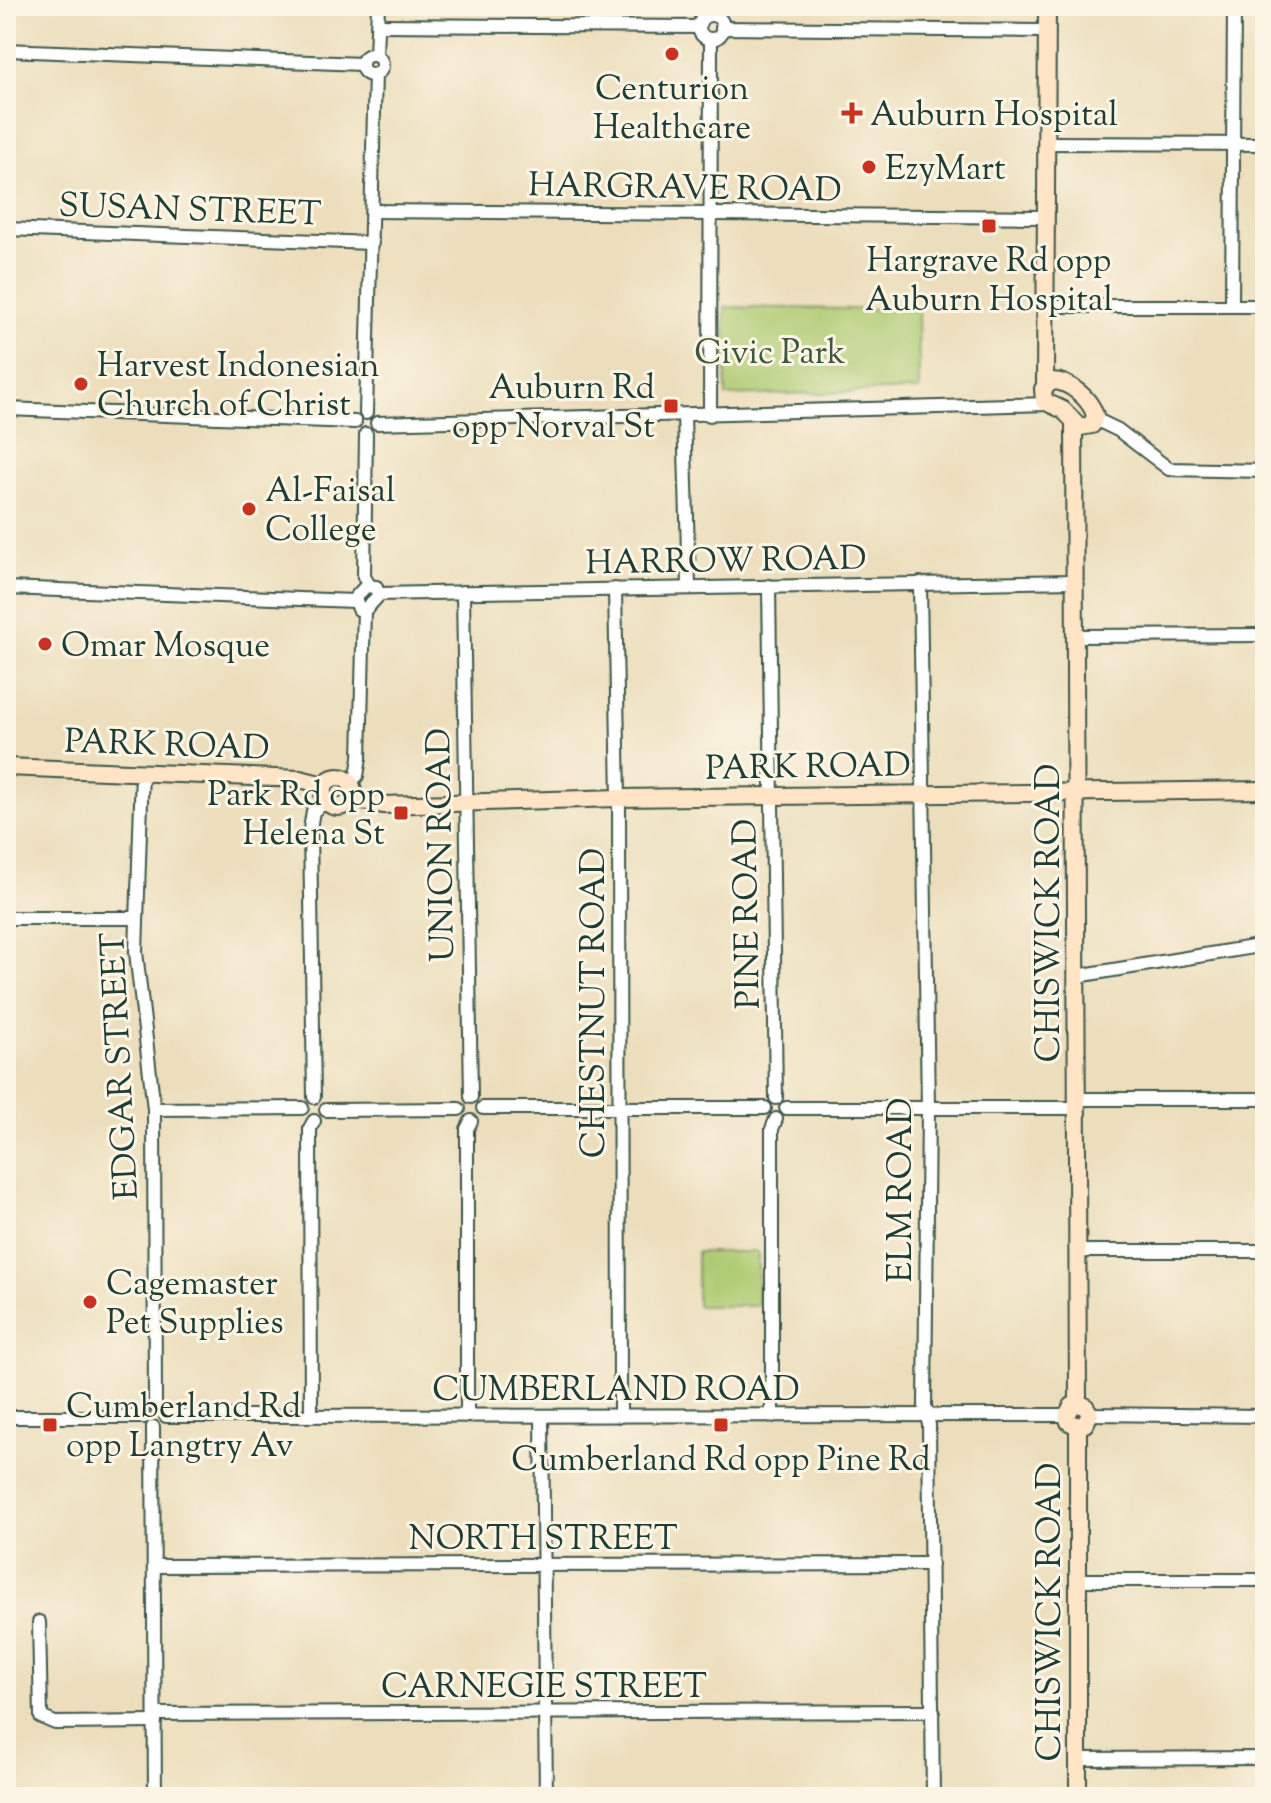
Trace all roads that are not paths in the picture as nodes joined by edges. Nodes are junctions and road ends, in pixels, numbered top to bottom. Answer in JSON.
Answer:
{"nodes":[{"id":1,"x":378,"y":6,"type":"edge"},
{"id":2,"x":1047,"y":6,"type":"edge"},
{"id":3,"x":1234,"y":6,"type":"edge"},
{"id":4,"x":711,"y":11,"type":"edge"},
{"id":5,"x":378,"y":25,"type":"junction"},
{"id":6,"x":699,"y":27,"type":"junction"},
{"id":7,"x":722,"y":28,"type":"junction"},
{"id":8,"x":1047,"y":31,"type":"junction"},
{"id":9,"x":711,"y":39,"type":"junction"},
{"id":10,"x":6,"y":50,"type":"edge"},
{"id":11,"x":376,"y":55,"type":"junction"},
{"id":12,"x":362,"y":64,"type":"junction"},
{"id":13,"x":375,"y":74,"type":"junction"},
{"id":14,"x":1046,"y":143,"type":"junction"},
{"id":15,"x":1232,"y":144,"type":"junction"},
{"id":16,"x":1265,"y":144,"type":"edge"},
{"id":17,"x":372,"y":211,"type":"junction"},
{"id":18,"x":711,"y":214,"type":"junction"},
{"id":19,"x":1045,"y":217,"type":"junction"},
{"id":20,"x":6,"y":229,"type":"edge"},
{"id":21,"x":372,"y":243,"type":"junction"},
{"id":22,"x":1044,"y":306,"type":"junction"},
{"id":23,"x":1232,"y":306,"type":"junction"},
{"id":24,"x":1265,"y":306,"type":"edge"},
{"id":25,"x":1045,"y":385,"type":"junction"},
{"id":26,"x":1047,"y":404,"type":"junction"},
{"id":27,"x":6,"y":409,"type":"edge"},
{"id":28,"x":366,"y":413,"type":"junction"},
{"id":29,"x":684,"y":415,"type":"junction"},
{"id":30,"x":710,"y":415,"type":"junction"},
{"id":31,"x":1095,"y":419,"type":"junction"},
{"id":32,"x":355,"y":422,"type":"junction"},
{"id":33,"x":1074,"y":422,"type":"junction"},
{"id":34,"x":377,"y":423,"type":"junction"},
{"id":35,"x":366,"y":434,"type":"junction"},
{"id":36,"x":1265,"y":471,"type":"edge"},
{"id":37,"x":1075,"y":581,"type":"junction"},
{"id":38,"x":920,"y":583,"type":"junction"},
{"id":39,"x":769,"y":586,"type":"junction"},
{"id":40,"x":689,"y":587,"type":"junction"},
{"id":41,"x":6,"y":588,"type":"edge"},
{"id":42,"x":373,"y":589,"type":"junction"},
{"id":43,"x":615,"y":589,"type":"junction"},
{"id":44,"x":463,"y":592,"type":"junction"},
{"id":45,"x":360,"y":605,"type":"junction"},
{"id":46,"x":1265,"y":635,"type":"edge"},
{"id":47,"x":1076,"y":636,"type":"junction"},
{"id":48,"x":6,"y":767,"type":"edge"},
{"id":49,"x":142,"y":772,"type":"junction"},
{"id":50,"x":351,"y":790,"type":"junction"},
{"id":51,"x":1265,"y":790,"type":"edge"},
{"id":52,"x":1077,"y":791,"type":"junction"},
{"id":53,"x":325,"y":793,"type":"junction"},
{"id":54,"x":924,"y":793,"type":"junction"},
{"id":55,"x":771,"y":796,"type":"junction"},
{"id":56,"x":619,"y":798,"type":"junction"},
{"id":57,"x":467,"y":802,"type":"junction"},
{"id":58,"x":6,"y":918,"type":"edge"},
{"id":59,"x":137,"y":918,"type":"junction"},
{"id":60,"x":1265,"y":945,"type":"edge"},
{"id":61,"x":1077,"y":976,"type":"junction"},
{"id":62,"x":6,"y":978,"type":"edge"},
{"id":63,"x":6,"y":1039,"type":"edge"},
{"id":64,"x":314,"y":1097,"type":"junction"},
{"id":65,"x":471,"y":1097,"type":"junction"},
{"id":66,"x":776,"y":1098,"type":"junction"},
{"id":67,"x":1265,"y":1099,"type":"edge"},
{"id":68,"x":1078,"y":1103,"type":"junction"},
{"id":69,"x":302,"y":1108,"type":"junction"},
{"id":70,"x":483,"y":1108,"type":"junction"},
{"id":71,"x":765,"y":1108,"type":"junction"},
{"id":72,"x":786,"y":1108,"type":"junction"},
{"id":73,"x":928,"y":1108,"type":"junction"},
{"id":74,"x":154,"y":1109,"type":"junction"},
{"id":75,"x":459,"y":1109,"type":"junction"},
{"id":76,"x":621,"y":1109,"type":"junction"},
{"id":77,"x":326,"y":1110,"type":"junction"},
{"id":78,"x":776,"y":1119,"type":"junction"},
{"id":79,"x":314,"y":1121,"type":"junction"},
{"id":80,"x":471,"y":1121,"type":"junction"},
{"id":81,"x":1078,"y":1251,"type":"junction"},
{"id":82,"x":1265,"y":1251,"type":"edge"},
{"id":83,"x":155,"y":1405,"type":"junction"},
{"id":84,"x":1078,"y":1415,"type":"junction"},
{"id":85,"x":166,"y":1416,"type":"junction"},
{"id":86,"x":311,"y":1416,"type":"junction"},
{"id":87,"x":467,"y":1416,"type":"junction"},
{"id":88,"x":542,"y":1416,"type":"junction"},
{"id":89,"x":620,"y":1416,"type":"junction"},
{"id":90,"x":772,"y":1416,"type":"junction"},
{"id":91,"x":927,"y":1416,"type":"junction"},
{"id":92,"x":1265,"y":1416,"type":"edge"},
{"id":93,"x":6,"y":1417,"type":"edge"},
{"id":94,"x":149,"y":1422,"type":"junction"},
{"id":95,"x":931,"y":1564,"type":"junction"},
{"id":96,"x":542,"y":1565,"type":"junction"},
{"id":97,"x":155,"y":1566,"type":"junction"},
{"id":98,"x":1078,"y":1580,"type":"junction"},
{"id":99,"x":1265,"y":1580,"type":"edge"},
{"id":100,"x":39,"y":1622,"type":"dead end"},
{"id":101,"x":933,"y":1711,"type":"junction"},
{"id":102,"x":546,"y":1712,"type":"junction"},
{"id":103,"x":155,"y":1718,"type":"junction"},
{"id":104,"x":1265,"y":1758,"type":"edge"},
{"id":105,"x":1078,"y":1759,"type":"junction"},
{"id":106,"x":155,"y":1797,"type":"edge"},
{"id":107,"x":546,"y":1797,"type":"edge"},
{"id":108,"x":933,"y":1797,"type":"edge"},
{"id":109,"x":1078,"y":1797,"type":"edge"}],
"edges":[{"from":1,"to":5,"type":"street"},
{"from":2,"to":8,"type":"street"},
{"from":3,"to":15,"type":"street"},
{"from":4,"to":6,"type":"street"},
{"from":4,"to":7,"type":"street"},
{"from":5,"to":6,"type":"street"},
{"from":5,"to":11,"type":"street"},
{"from":6,"to":9,"type":"street"},
{"from":7,"to":8,"type":"street"},
{"from":7,"to":9,"type":"street"},
{"from":8,"to":14,"type":"street"},
{"from":9,"to":18,"type":"street"},
{"from":10,"to":12,"type":"street"},
{"from":11,"to":12,"type":"street"},
{"from":11,"to":13,"type":"street"},
{"from":12,"to":13,"type":"street"},
{"from":13,"to":17,"type":"street"},
{"from":14,"to":15,"type":"street"},
{"from":14,"to":19,"type":"street"},
{"from":15,"to":16,"type":"street"},
{"from":15,"to":23,"type":"street"},
{"from":17,"to":18,"type":"street","name":"HARGRAVE ROAD"},
{"from":17,"to":21,"type":"street"},
{"from":18,"to":19,"type":"street","name":"HARGRAVE ROAD"},
{"from":18,"to":30,"type":"street"},
{"from":19,"to":22,"type":"street"},
{"from":20,"to":21,"type":"street","name":"SUSAN STREET"},
{"from":21,"to":28,"type":"street"},
{"from":22,"to":23,"type":"street"},
{"from":22,"to":25,"type":"street"},
{"from":23,"to":24,"type":"street"},
{"from":25,"to":26,"type":"street"},
{"from":25,"to":31,"type":"street"},
{"from":26,"to":30,"type":"street"},
{"from":26,"to":33,"type":"street"},
{"from":27,"to":32,"type":"street"},
{"from":28,"to":32,"type":"street"},
{"from":28,"to":34,"type":"street"},
{"from":29,"to":30,"type":"street"},
{"from":29,"to":34,"type":"street"},
{"from":29,"to":40,"type":"street"},
{"from":31,"to":33,"type":"street"},
{"from":31,"to":36,"type":"street"},
{"from":32,"to":35,"type":"street"},
{"from":33,"to":37,"type":"street","name":"CHISWICK ROAD"},
{"from":34,"to":35,"type":"street"},
{"from":35,"to":42,"type":"street"},
{"from":37,"to":38,"type":"street","name":"HARROW ROAD"},
{"from":37,"to":47,"type":"street","name":"CHISWICK ROAD"},
{"from":38,"to":39,"type":"street","name":"HARROW ROAD"},
{"from":38,"to":54,"type":"street","name":"ELM ROAD"},
{"from":39,"to":40,"type":"street","name":"HARROW ROAD"},
{"from":39,"to":55,"type":"street","name":"PINE ROAD"},
{"from":40,"to":43,"type":"street","name":"HARROW ROAD"},
{"from":41,"to":45,"type":"street"},
{"from":42,"to":44,"type":"street","name":"HARROW ROAD"},
{"from":42,"to":45,"type":"street"},
{"from":43,"to":44,"type":"street","name":"HARROW ROAD"},
{"from":43,"to":56,"type":"street","name":"CHESTNUT ROAD"},
{"from":44,"to":57,"type":"street","name":"UNION ROAD"},
{"from":45,"to":50,"type":"street"},
{"from":46,"to":47,"type":"street"},
{"from":47,"to":52,"type":"street","name":"CHISWICK ROAD"},
{"from":48,"to":49,"type":"street","name":"PARK ROAD"},
{"from":49,"to":53,"type":"street","name":"PARK ROAD"},
{"from":49,"to":59,"type":"street","name":"EDGAR STREET"},
{"from":50,"to":53,"type":"street"},
{"from":50,"to":53,"type":"street"},
{"from":50,"to":57,"type":"street","name":"PARK ROAD"},
{"from":51,"to":52,"type":"street","name":"PARK ROAD"},
{"from":52,"to":54,"type":"street","name":"PARK ROAD"},
{"from":52,"to":61,"type":"street","name":"CHISWICK ROAD"},
{"from":53,"to":64,"type":"street"},
{"from":54,"to":55,"type":"street","name":"PARK ROAD"},
{"from":54,"to":73,"type":"street","name":"ELM ROAD"},
{"from":55,"to":56,"type":"street","name":"PARK ROAD"},
{"from":55,"to":66,"type":"street","name":"PINE ROAD"},
{"from":56,"to":57,"type":"street","name":"PARK ROAD"},
{"from":56,"to":76,"type":"street","name":"CHESTNUT ROAD"},
{"from":57,"to":65,"type":"street","name":"UNION ROAD"},
{"from":58,"to":59,"type":"street"},
{"from":59,"to":74,"type":"street","name":"EDGAR STREET"},
{"from":60,"to":61,"type":"street"},
{"from":61,"to":68,"type":"street","name":"CHISWICK ROAD"},
{"from":62,"to":63,"type":"street"},
{"from":64,"to":69,"type":"street"},
{"from":64,"to":77,"type":"street"},
{"from":65,"to":70,"type":"street"},
{"from":65,"to":75,"type":"street"},
{"from":66,"to":71,"type":"street"},
{"from":66,"to":72,"type":"street"},
{"from":67,"to":68,"type":"street"},
{"from":68,"to":73,"type":"street"},
{"from":68,"to":81,"type":"street","name":"CHISWICK ROAD"},
{"from":69,"to":74,"type":"street"},
{"from":69,"to":79,"type":"street"},
{"from":70,"to":76,"type":"street"},
{"from":70,"to":80,"type":"street"},
{"from":71,"to":76,"type":"street"},
{"from":71,"to":78,"type":"street"},
{"from":72,"to":73,"type":"street"},
{"from":72,"to":78,"type":"street"},
{"from":73,"to":91,"type":"street","name":"ELM ROAD"},
{"from":74,"to":83,"type":"street","name":"EDGAR STREET"},
{"from":75,"to":77,"type":"street"},
{"from":75,"to":80,"type":"street"},
{"from":76,"to":89,"type":"street","name":"CHESTNUT ROAD"},
{"from":77,"to":79,"type":"street"},
{"from":78,"to":90,"type":"street"},
{"from":79,"to":86,"type":"street"},
{"from":80,"to":87,"type":"street"},
{"from":81,"to":82,"type":"street"},
{"from":81,"to":84,"type":"street","name":"CHISWICK ROAD"},
{"from":83,"to":85,"type":"street"},
{"from":83,"to":94,"type":"street"},
{"from":84,"to":91,"type":"street","name":"CUMBERLAND ROAD"},
{"from":84,"to":92,"type":"street","name":"CUMBERLAND ROAD"},
{"from":84,"to":98,"type":"street","name":"CHISWICK ROAD"},
{"from":85,"to":86,"type":"street","name":"CUMBERLAND ROAD"},
{"from":85,"to":94,"type":"street"},
{"from":86,"to":87,"type":"street","name":"CUMBERLAND ROAD"},
{"from":87,"to":88,"type":"street","name":"CUMBERLAND ROAD"},
{"from":88,"to":89,"type":"street","name":"CUMBERLAND ROAD"},
{"from":88,"to":96,"type":"street"},
{"from":89,"to":90,"type":"street","name":"CUMBERLAND ROAD"},
{"from":90,"to":91,"type":"street","name":"CUMBERLAND ROAD"},
{"from":91,"to":95,"type":"street","name":"ELM ROAD"},
{"from":93,"to":94,"type":"street"},
{"from":94,"to":97,"type":"street"},
{"from":95,"to":96,"type":"street","name":"NORTH STREET"},
{"from":95,"to":101,"type":"street","name":"ELM ROAD"},
{"from":96,"to":97,"type":"street","name":"NORTH STREET"},
{"from":96,"to":102,"type":"street"},
{"from":97,"to":103,"type":"street"},
{"from":98,"to":99,"type":"street"},
{"from":98,"to":105,"type":"street","name":"CHISWICK ROAD"},
{"from":100,"to":103,"type":"street","name":"CARNEGIE STREET"},
{"from":101,"to":102,"type":"street","name":"CARNEGIE STREET"},
{"from":101,"to":108,"type":"street","name":"ELM ROAD"},
{"from":102,"to":103,"type":"street","name":"CARNEGIE STREET"},
{"from":102,"to":107,"type":"street"},
{"from":103,"to":106,"type":"street"},
{"from":104,"to":105,"type":"street"},
{"from":105,"to":109,"type":"street","name":"CHISWICK ROAD"}]}
